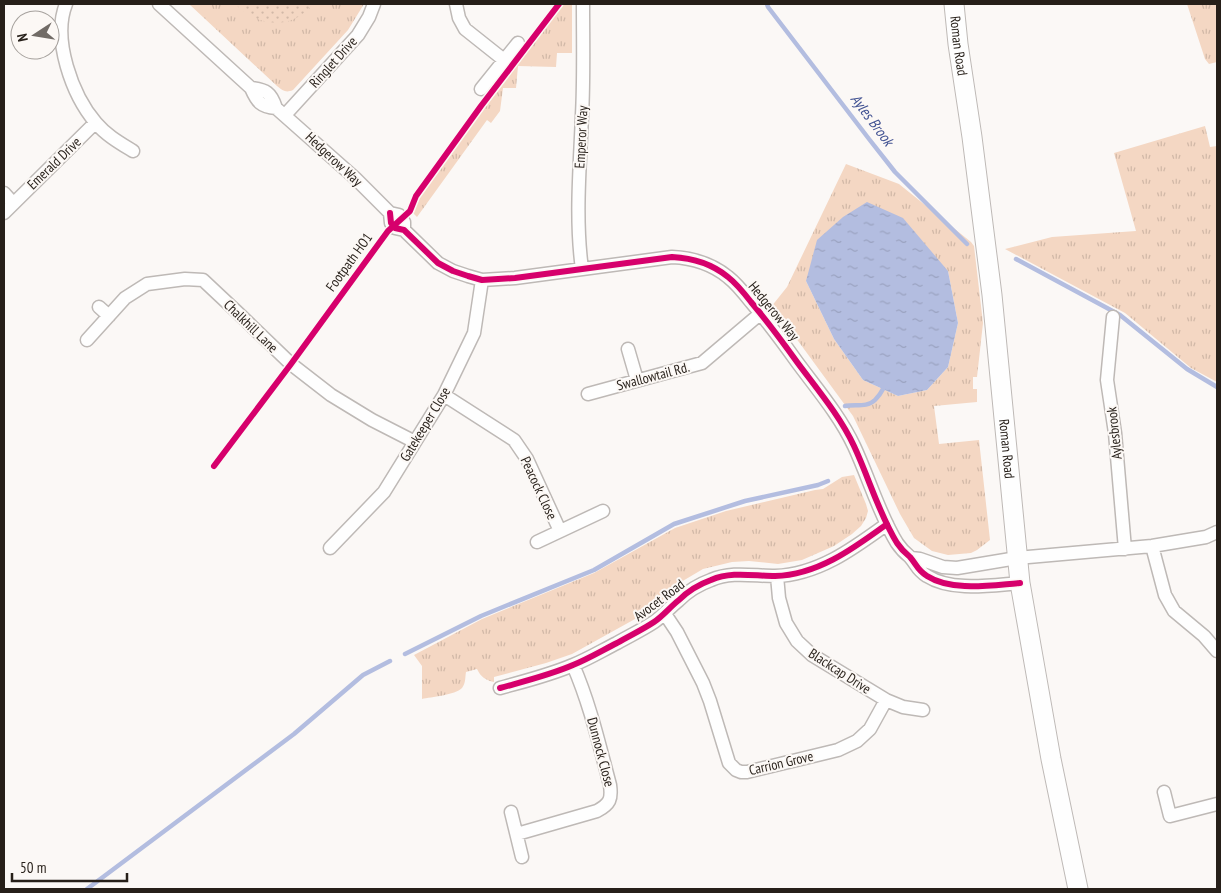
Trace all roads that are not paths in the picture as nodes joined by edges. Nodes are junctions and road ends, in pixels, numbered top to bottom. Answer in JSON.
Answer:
{"nodes":[{"id":1,"x":66,"y":4,"type":"edge"},
{"id":2,"x":158,"y":4,"type":"edge"},
{"id":3,"x":374,"y":4,"type":"edge"},
{"id":4,"x":456,"y":4,"type":"edge"},
{"id":5,"x":583,"y":4,"type":"edge"},
{"id":6,"x":954,"y":4,"type":"edge"},
{"id":7,"x":518,"y":43,"type":"dead end"},
{"id":8,"x":504,"y":60,"type":"junction"},
{"id":9,"x":481,"y":89,"type":"dead end"},
{"id":10,"x":281,"y":111,"type":"junction"},
{"id":11,"x":95,"y":123,"type":"junction"},
{"id":12,"x":133,"y":151,"type":"dead end"},
{"id":13,"x":4,"y":193,"type":"edge"},
{"id":14,"x":13,"y":203,"type":"junction"},
{"id":15,"x":4,"y":213,"type":"edge"},
{"id":16,"x":582,"y":269,"type":"junction"},
{"id":17,"x":482,"y":280,"type":"junction"},
{"id":18,"x":99,"y":307,"type":"dead end"},
{"id":19,"x":761,"y":313,"type":"junction"},
{"id":20,"x":109,"y":316,"type":"junction"},
{"id":21,"x":1113,"y":318,"type":"dead end"},
{"id":22,"x":88,"y":340,"type":"dead end"},
{"id":23,"x":628,"y":349,"type":"dead end"},
{"id":24,"x":637,"y":380,"type":"junction"},
{"id":25,"x":444,"y":394,"type":"junction"},
{"id":26,"x":588,"y":394,"type":"dead end"},
{"id":27,"x":415,"y":442,"type":"junction"},
{"id":28,"x":603,"y":511,"type":"dead end"},
{"id":29,"x":887,"y":524,"type":"junction"},
{"id":30,"x":560,"y":531,"type":"junction"},
{"id":31,"x":1217,"y":532,"type":"edge"},
{"id":32,"x":537,"y":542,"type":"dead end"},
{"id":33,"x":1152,"y":546,"type":"junction"},
{"id":34,"x":330,"y":548,"type":"dead end"},
{"id":35,"x":1125,"y":549,"type":"junction"},
{"id":36,"x":911,"y":558,"type":"junction"},
{"id":37,"x":1017,"y":558,"type":"junction"},
{"id":38,"x":776,"y":576,"type":"junction"},
{"id":39,"x":1020,"y":583,"type":"junction"},
{"id":40,"x":665,"y":614,"type":"junction"},
{"id":41,"x":1217,"y":651,"type":"edge"},
{"id":42,"x":573,"y":665,"type":"junction"},
{"id":43,"x":500,"y":688,"type":"dead end"},
{"id":44,"x":886,"y":700,"type":"junction"},
{"id":45,"x":923,"y":710,"type":"dead end"},
{"id":46,"x":1164,"y":792,"type":"dead end"},
{"id":47,"x":1217,"y":804,"type":"edge"},
{"id":48,"x":511,"y":812,"type":"dead end"},
{"id":49,"x":517,"y":834,"type":"junction"},
{"id":50,"x":522,"y":857,"type":"dead end"},
{"id":51,"x":1078,"y":889,"type":"edge"}],
"edges":[{"from":1,"to":11,"type":"street"},
{"from":2,"to":10,"type":"street","name":"Hedgerow Way"},
{"from":3,"to":10,"type":"street","name":"Ringlet Drive"},
{"from":4,"to":8,"type":"street"},
{"from":5,"to":16,"type":"street","name":"Emperor Way"},
{"from":6,"to":37,"type":"main road","name":"Roman Road"},
{"from":7,"to":8,"type":"street"},
{"from":8,"to":9,"type":"street"},
{"from":10,"to":17,"type":"street","name":"Hedgerow Way"},
{"from":11,"to":12,"type":"street"},
{"from":11,"to":14,"type":"street","name":"Emerald Drive"},
{"from":13,"to":14,"type":"street"},
{"from":14,"to":15,"type":"street","name":"Emerald Drive"},
{"from":16,"to":17,"type":"street","name":"Hedgerow Way"},
{"from":16,"to":19,"type":"street","name":"Hedgerow Way"},
{"from":17,"to":25,"type":"street","name":"Gatekeeper Close"},
{"from":18,"to":20,"type":"street"},
{"from":19,"to":24,"type":"street","name":"Swallowtail Rd."},
{"from":19,"to":29,"type":"street","name":"Hedgerow Way"},
{"from":20,"to":22,"type":"street","name":"Chalkhill Lane"},
{"from":20,"to":27,"type":"street","name":"Chalkhill Lane"},
{"from":21,"to":35,"type":"street","name":"Aylesbrook"},
{"from":23,"to":24,"type":"street"},
{"from":24,"to":26,"type":"street","name":"Swallowtail Rd."},
{"from":25,"to":27,"type":"street","name":"Gatekeeper Close"},
{"from":25,"to":30,"type":"street","name":"Peacock Close"},
{"from":27,"to":34,"type":"street","name":"Gatekeeper Close"},
{"from":28,"to":30,"type":"street","name":"Peacock Close"},
{"from":29,"to":36,"type":"street","name":"Hedgerow Way"},
{"from":29,"to":38,"type":"street","name":"Avocet Road"},
{"from":30,"to":32,"type":"street","name":"Peacock Close"},
{"from":31,"to":33,"type":"street"},
{"from":33,"to":35,"type":"street"},
{"from":33,"to":41,"type":"street"},
{"from":35,"to":37,"type":"street"},
{"from":36,"to":37,"type":"street"},
{"from":36,"to":39,"type":"street","name":"Hedgerow Way"},
{"from":37,"to":39,"type":"main road","name":"Roman Road"},
{"from":38,"to":40,"type":"street","name":"Avocet Road"},
{"from":38,"to":44,"type":"street","name":"Blackcap Drive"},
{"from":39,"to":51,"type":"main road","name":"Roman Road"},
{"from":40,"to":42,"type":"street","name":"Avocet Road"},
{"from":40,"to":44,"type":"street","name":"Carrion Grove"},
{"from":42,"to":43,"type":"street","name":"Avocet Road"},
{"from":42,"to":49,"type":"street","name":"Dunnock Close"},
{"from":44,"to":45,"type":"street","name":"Blackcap Drive"},
{"from":46,"to":47,"type":"street"},
{"from":48,"to":49,"type":"street"},
{"from":49,"to":50,"type":"street"}]}
